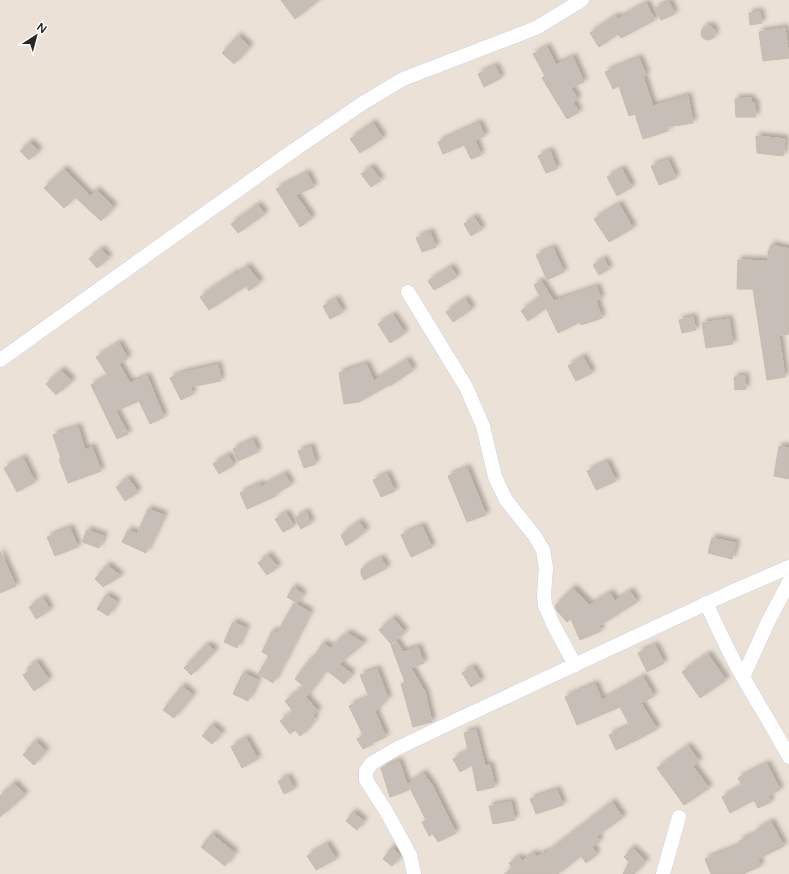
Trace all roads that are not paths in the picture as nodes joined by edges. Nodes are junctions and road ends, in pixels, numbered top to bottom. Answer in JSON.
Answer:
{"nodes":[{"id":1,"x":582,"y":0,"type":"edge"},
{"id":2,"x":408,"y":292,"type":"dead end"},
{"id":3,"x":0,"y":360,"type":"edge"},
{"id":4,"x":789,"y":567,"type":"edge"},
{"id":5,"x":789,"y":582,"type":"edge"},
{"id":6,"x":706,"y":603,"type":"junction"},
{"id":7,"x":575,"y":665,"type":"junction"},
{"id":8,"x":743,"y":677,"type":"junction"},
{"id":9,"x":789,"y":757,"type":"edge"},
{"id":10,"x":679,"y":817,"type":"dead end"},
{"id":11,"x":414,"y":874,"type":"edge"},
{"id":12,"x":663,"y":874,"type":"edge"}],
"edges":[{"from":1,"to":3,"type":"street"},
{"from":2,"to":7,"type":"street"},
{"from":4,"to":6,"type":"street"},
{"from":5,"to":8,"type":"street"},
{"from":6,"to":7,"type":"street"},
{"from":6,"to":8,"type":"street"},
{"from":7,"to":11,"type":"street"},
{"from":8,"to":9,"type":"street"},
{"from":10,"to":12,"type":"street"}]}
